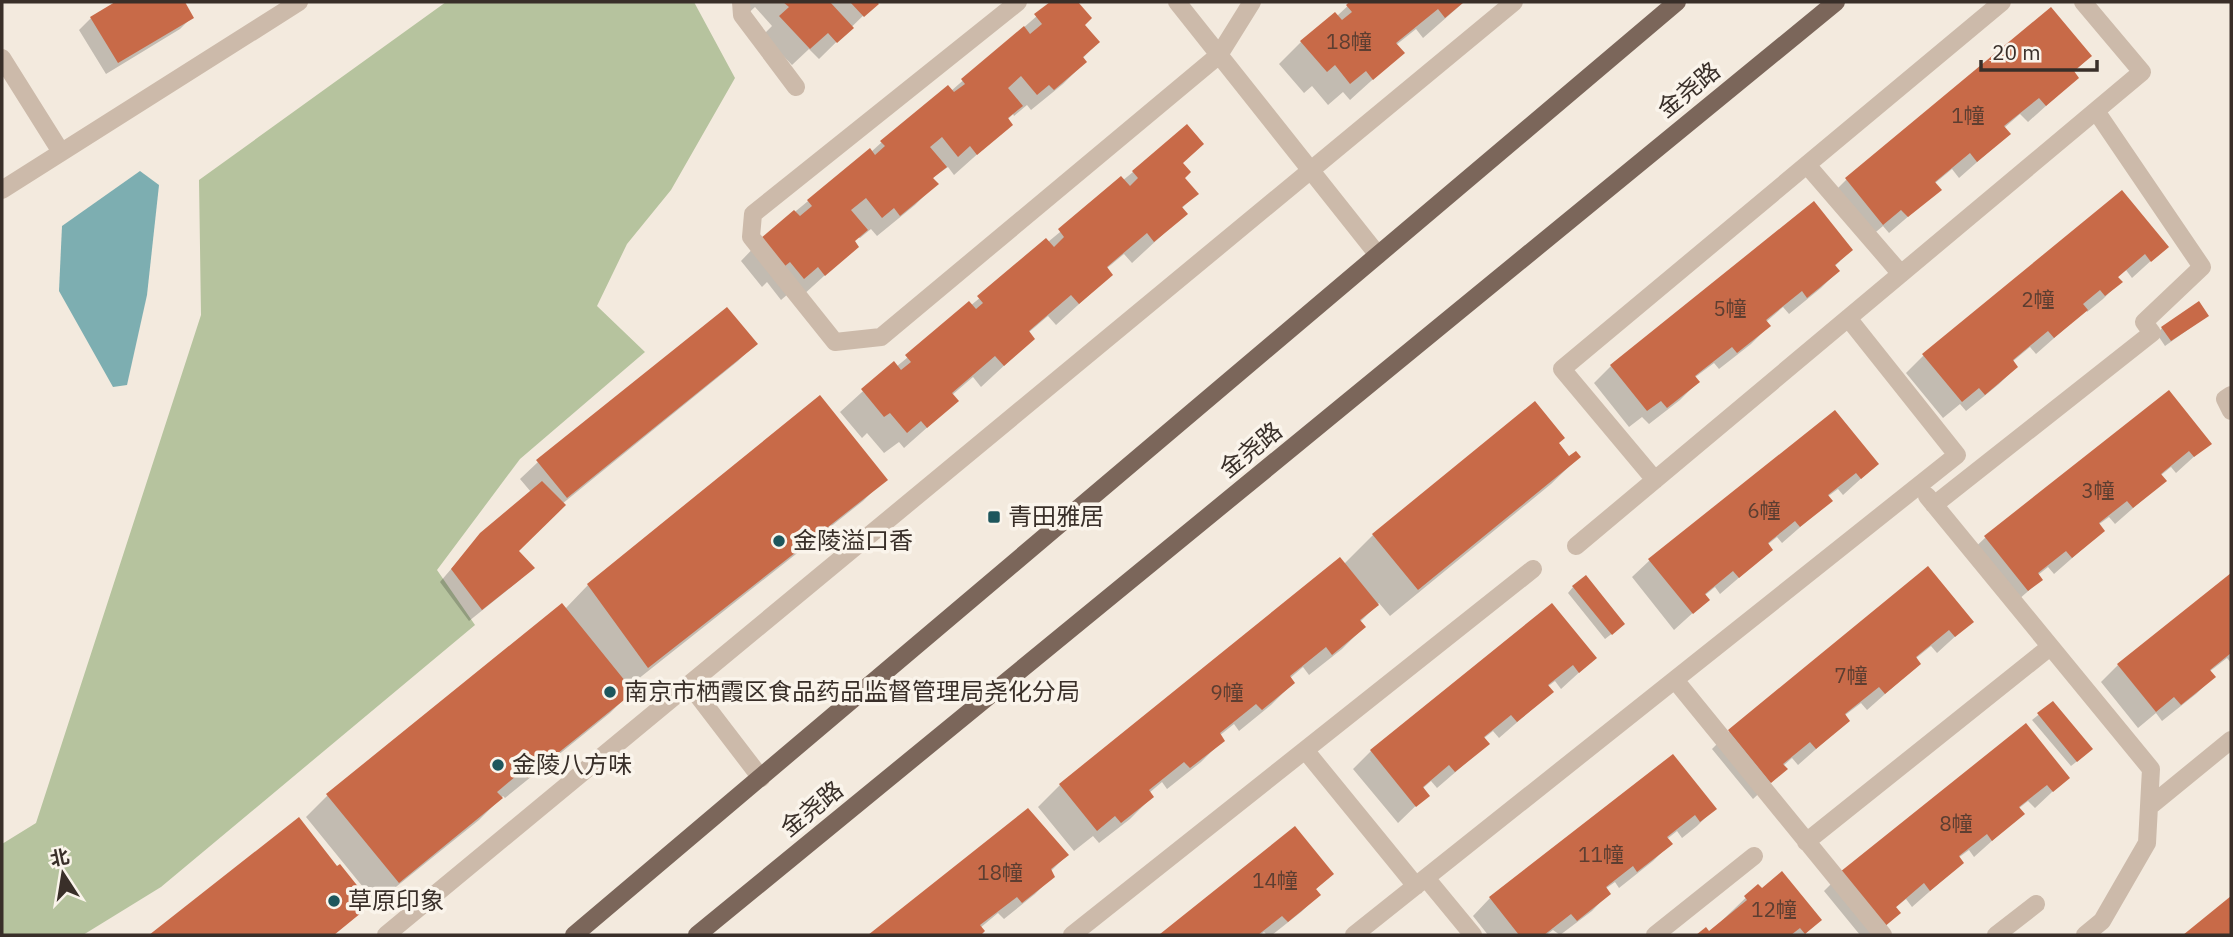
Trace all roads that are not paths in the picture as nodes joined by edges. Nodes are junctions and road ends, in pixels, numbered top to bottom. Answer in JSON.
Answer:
{"nodes":[{"id":1,"x":299,"y":2,"type":"edge"},
{"id":2,"x":741,"y":2,"type":"edge"},
{"id":3,"x":1018,"y":2,"type":"edge"},
{"id":4,"x":1177,"y":2,"type":"edge"},
{"id":5,"x":1252,"y":2,"type":"edge"},
{"id":6,"x":1514,"y":2,"type":"edge"},
{"id":7,"x":1677,"y":2,"type":"edge"},
{"id":8,"x":1836,"y":2,"type":"edge"},
{"id":9,"x":2002,"y":2,"type":"edge"},
{"id":10,"x":2083,"y":2,"type":"edge"},
{"id":11,"x":1219,"y":55,"type":"junction"},
{"id":12,"x":2,"y":58,"type":"edge"},
{"id":13,"x":796,"y":87,"type":"dead end"},
{"id":14,"x":2096,"y":111,"type":"junction"},
{"id":15,"x":61,"y":152,"type":"junction"},
{"id":16,"x":1807,"y":165,"type":"junction"},
{"id":17,"x":1310,"y":170,"type":"junction"},
{"id":18,"x":2,"y":190,"type":"edge"},
{"id":19,"x":1378,"y":255,"type":"junction"},
{"id":20,"x":1901,"y":274,"type":"junction"},
{"id":21,"x":1848,"y":318,"type":"junction"},
{"id":22,"x":2231,"y":395,"type":"edge"},
{"id":23,"x":2231,"y":411,"type":"edge"},
{"id":24,"x":1655,"y":480,"type":"junction"},
{"id":25,"x":1918,"y":486,"type":"junction"},
{"id":26,"x":1934,"y":505,"type":"junction"},
{"id":27,"x":1576,"y":546,"type":"dead end"},
{"id":28,"x":1533,"y":569,"type":"dead end"},
{"id":29,"x":2050,"y":647,"type":"junction"},
{"id":30,"x":1675,"y":680,"type":"junction"},
{"id":31,"x":689,"y":684,"type":"junction"},
{"id":32,"x":2231,"y":740,"type":"edge"},
{"id":33,"x":1305,"y":750,"type":"junction"},
{"id":34,"x":761,"y":778,"type":"junction"},
{"id":35,"x":2149,"y":807,"type":"junction"},
{"id":36,"x":1806,"y":842,"type":"junction"},
{"id":37,"x":1754,"y":856,"type":"dead end"},
{"id":38,"x":1421,"y":882,"type":"junction"},
{"id":39,"x":2036,"y":904,"type":"dead end"},
{"id":40,"x":386,"y":935,"type":"edge"},
{"id":41,"x":574,"y":935,"type":"edge"},
{"id":42,"x":697,"y":935,"type":"edge"},
{"id":43,"x":1072,"y":935,"type":"edge"},
{"id":44,"x":1354,"y":935,"type":"edge"},
{"id":45,"x":1473,"y":935,"type":"edge"},
{"id":46,"x":1655,"y":935,"type":"edge"},
{"id":47,"x":1883,"y":935,"type":"edge"},
{"id":48,"x":1996,"y":935,"type":"edge"},
{"id":49,"x":2085,"y":935,"type":"edge"}],
"edges":[{"from":1,"to":15,"type":"street"},
{"from":2,"to":13,"type":"street"},
{"from":3,"to":11,"type":"street"},
{"from":4,"to":11,"type":"street"},
{"from":5,"to":11,"type":"street"},
{"from":6,"to":17,"type":"street"},
{"from":7,"to":19,"type":"main road"},
{"from":8,"to":42,"type":"main road","name":"金尧路"},
{"from":9,"to":16,"type":"street"},
{"from":10,"to":14,"type":"street"},
{"from":11,"to":17,"type":"street"},
{"from":12,"to":15,"type":"street"},
{"from":14,"to":20,"type":"street"},
{"from":14,"to":26,"type":"street"},
{"from":15,"to":18,"type":"street"},
{"from":16,"to":20,"type":"street"},
{"from":16,"to":24,"type":"street"},
{"from":17,"to":19,"type":"street"},
{"from":17,"to":31,"type":"street"},
{"from":19,"to":34,"type":"main road"},
{"from":20,"to":21,"type":"street"},
{"from":21,"to":24,"type":"street"},
{"from":21,"to":25,"type":"street"},
{"from":22,"to":23,"type":"street"},
{"from":24,"to":27,"type":"street"},
{"from":25,"to":26,"type":"street"},
{"from":25,"to":30,"type":"street"},
{"from":26,"to":29,"type":"street"},
{"from":28,"to":33,"type":"street"},
{"from":29,"to":35,"type":"street"},
{"from":29,"to":36,"type":"street"},
{"from":30,"to":36,"type":"street"},
{"from":30,"to":38,"type":"street"},
{"from":31,"to":34,"type":"street"},
{"from":31,"to":40,"type":"street"},
{"from":32,"to":35,"type":"street"},
{"from":33,"to":38,"type":"street"},
{"from":33,"to":43,"type":"street"},
{"from":34,"to":41,"type":"main road"},
{"from":35,"to":49,"type":"street"},
{"from":36,"to":47,"type":"street"},
{"from":37,"to":46,"type":"street"},
{"from":38,"to":44,"type":"street"},
{"from":38,"to":45,"type":"street"},
{"from":39,"to":48,"type":"street"}]}
